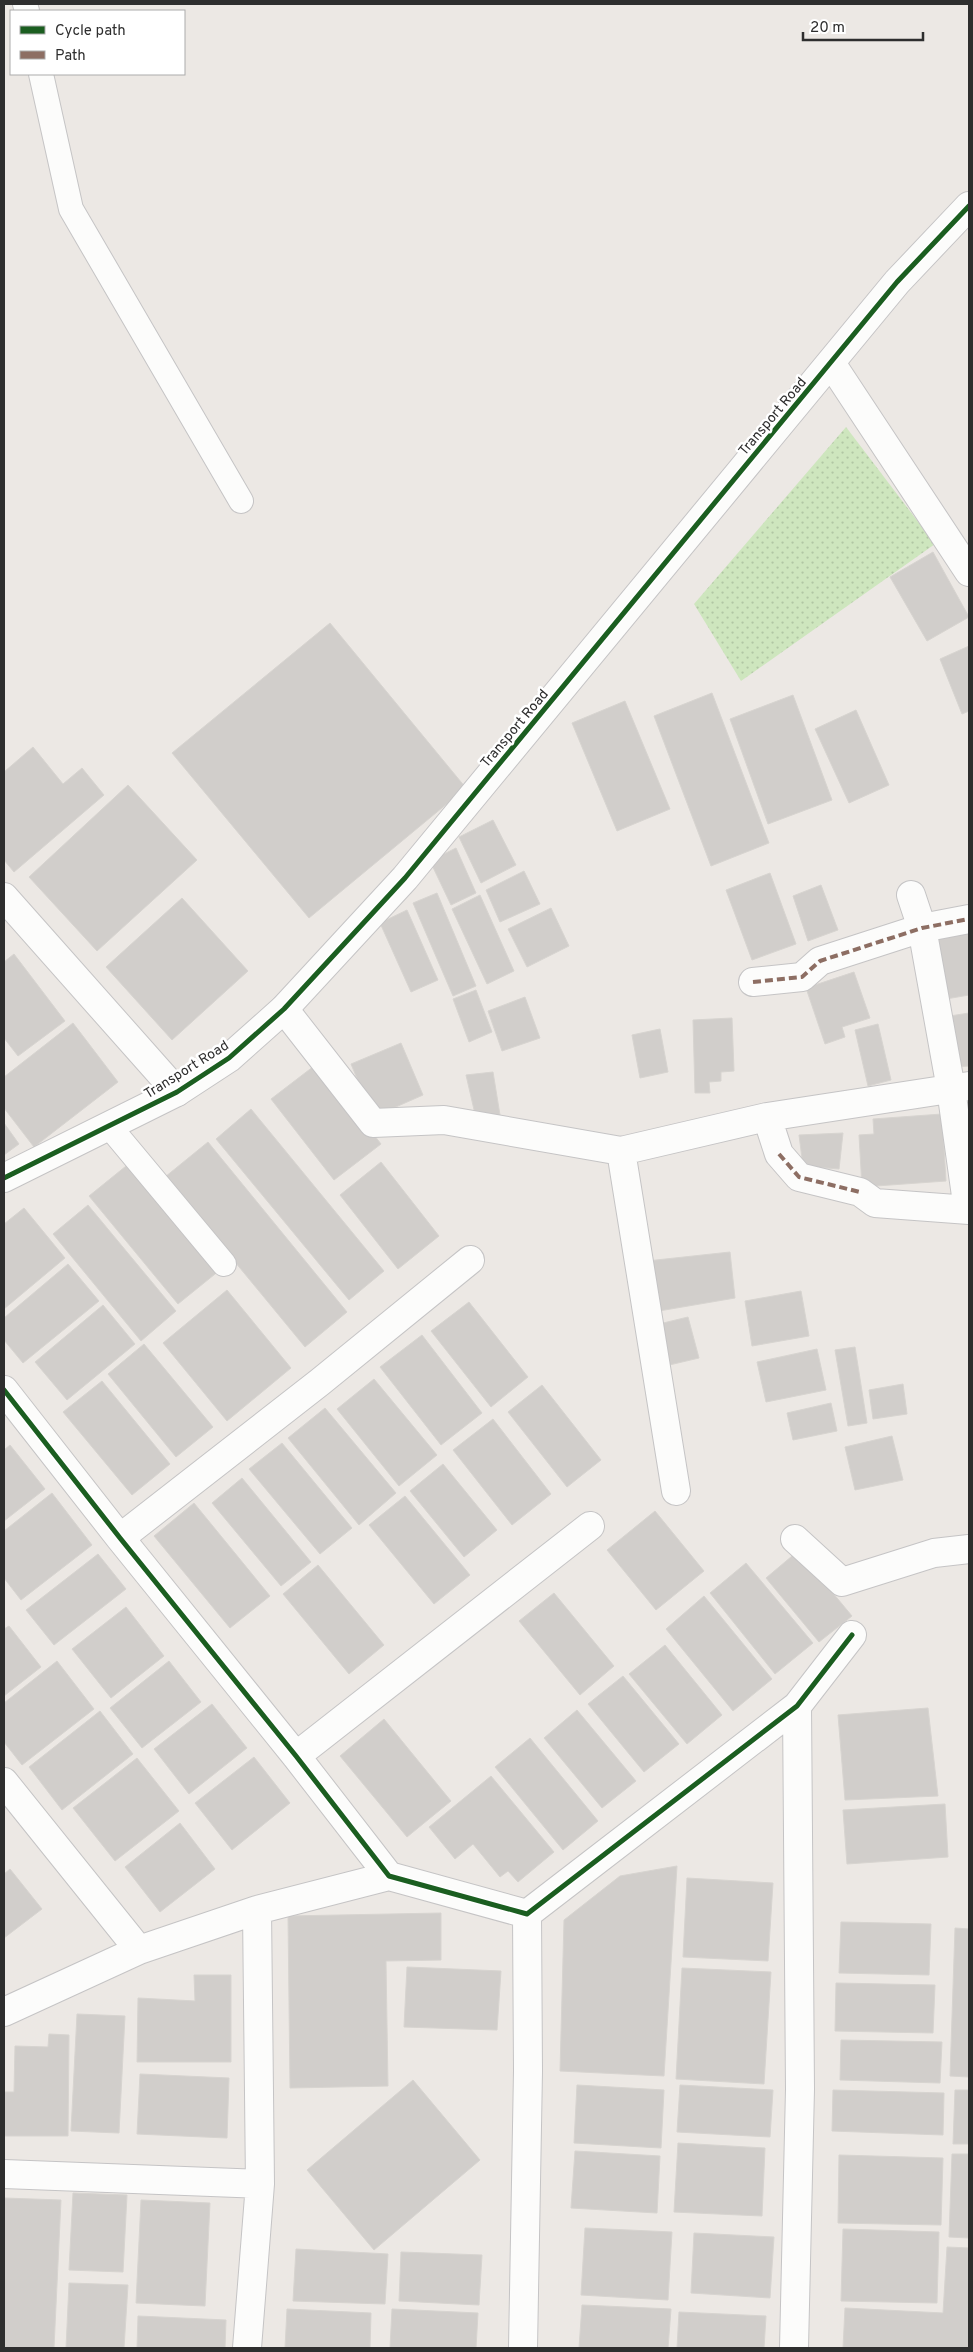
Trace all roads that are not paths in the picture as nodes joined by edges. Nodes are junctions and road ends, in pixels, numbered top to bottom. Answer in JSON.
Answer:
{"nodes":[{"id":1,"x":41,"y":75,"type":"edge"},
{"id":2,"x":969,"y":206,"type":"edge"},
{"id":3,"x":831,"y":363,"type":"junction"},
{"id":4,"x":241,"y":501,"type":"dead end"},
{"id":5,"x":969,"y":572,"type":"edge"},
{"id":6,"x":911,"y":895,"type":"dead end"},
{"id":7,"x":4,"y":897,"type":"edge"},
{"id":8,"x":969,"y":919,"type":"edge"},
{"id":9,"x":922,"y":928,"type":"junction"},
{"id":10,"x":753,"y":982,"type":"dead end"},
{"id":11,"x":284,"y":1009,"type":"junction"},
{"id":12,"x":960,"y":1088,"type":"edge"},
{"id":13,"x":177,"y":1092,"type":"junction"},
{"id":14,"x":767,"y":1116,"type":"junction"},
{"id":15,"x":109,"y":1126,"type":"junction"},
{"id":16,"x":621,"y":1151,"type":"junction"},
{"id":17,"x":4,"y":1178,"type":"edge"},
{"id":18,"x":969,"y":1210,"type":"edge"},
{"id":19,"x":470,"y":1260,"type":"dead end"},
{"id":20,"x":224,"y":1264,"type":"dead end"},
{"id":21,"x":4,"y":1390,"type":"edge"},
{"id":22,"x":676,"y":1492,"type":"dead end"},
{"id":23,"x":590,"y":1526,"type":"dead end"},
{"id":24,"x":120,"y":1538,"type":"junction"},
{"id":25,"x":795,"y":1539,"type":"dead end"},
{"id":26,"x":969,"y":1550,"type":"edge"},
{"id":27,"x":852,"y":1635,"type":"dead end"},
{"id":28,"x":797,"y":1706,"type":"junction"},
{"id":29,"x":296,"y":1756,"type":"junction"},
{"id":30,"x":4,"y":1782,"type":"edge"},
{"id":31,"x":389,"y":1876,"type":"junction"},
{"id":32,"x":256,"y":1910,"type":"junction"},
{"id":33,"x":527,"y":1914,"type":"junction"},
{"id":34,"x":139,"y":1950,"type":"junction"},
{"id":35,"x":4,"y":2012,"type":"edge"},
{"id":36,"x":4,"y":2174,"type":"edge"},
{"id":37,"x":260,"y":2184,"type":"junction"},
{"id":38,"x":247,"y":2348,"type":"edge"},
{"id":39,"x":523,"y":2348,"type":"edge"},
{"id":40,"x":794,"y":2348,"type":"edge"}],
"edges":[{"from":1,"to":4,"type":"lane"},
{"from":2,"to":3,"type":"street","name":"Transport Road"},
{"from":3,"to":5,"type":"street"},
{"from":3,"to":11,"type":"street","name":"Transport Road"},
{"from":6,"to":9,"type":"street"},
{"from":7,"to":13,"type":"street"},
{"from":8,"to":9,"type":"street"},
{"from":9,"to":10,"type":"street"},
{"from":9,"to":12,"type":"street"},
{"from":11,"to":13,"type":"street","name":"Transport Road"},
{"from":11,"to":16,"type":"street"},
{"from":12,"to":14,"type":"street"},
{"from":12,"to":18,"type":"street"},
{"from":13,"to":15,"type":"street","name":"Transport Road"},
{"from":14,"to":16,"type":"street"},
{"from":14,"to":18,"type":"street"},
{"from":15,"to":17,"type":"street","name":"Transport Road"},
{"from":15,"to":20,"type":"lane"},
{"from":16,"to":22,"type":"street"},
{"from":19,"to":24,"type":"street"},
{"from":21,"to":24,"type":"street"},
{"from":23,"to":29,"type":"street"},
{"from":24,"to":29,"type":"street"},
{"from":25,"to":26,"type":"street"},
{"from":27,"to":28,"type":"street"},
{"from":28,"to":33,"type":"street"},
{"from":28,"to":40,"type":"street"},
{"from":29,"to":31,"type":"street"},
{"from":30,"to":34,"type":"street"},
{"from":31,"to":32,"type":"street"},
{"from":31,"to":33,"type":"street"},
{"from":32,"to":34,"type":"street"},
{"from":32,"to":37,"type":"street"},
{"from":33,"to":39,"type":"street"},
{"from":34,"to":35,"type":"street"},
{"from":36,"to":37,"type":"street"},
{"from":37,"to":38,"type":"street"}]}
